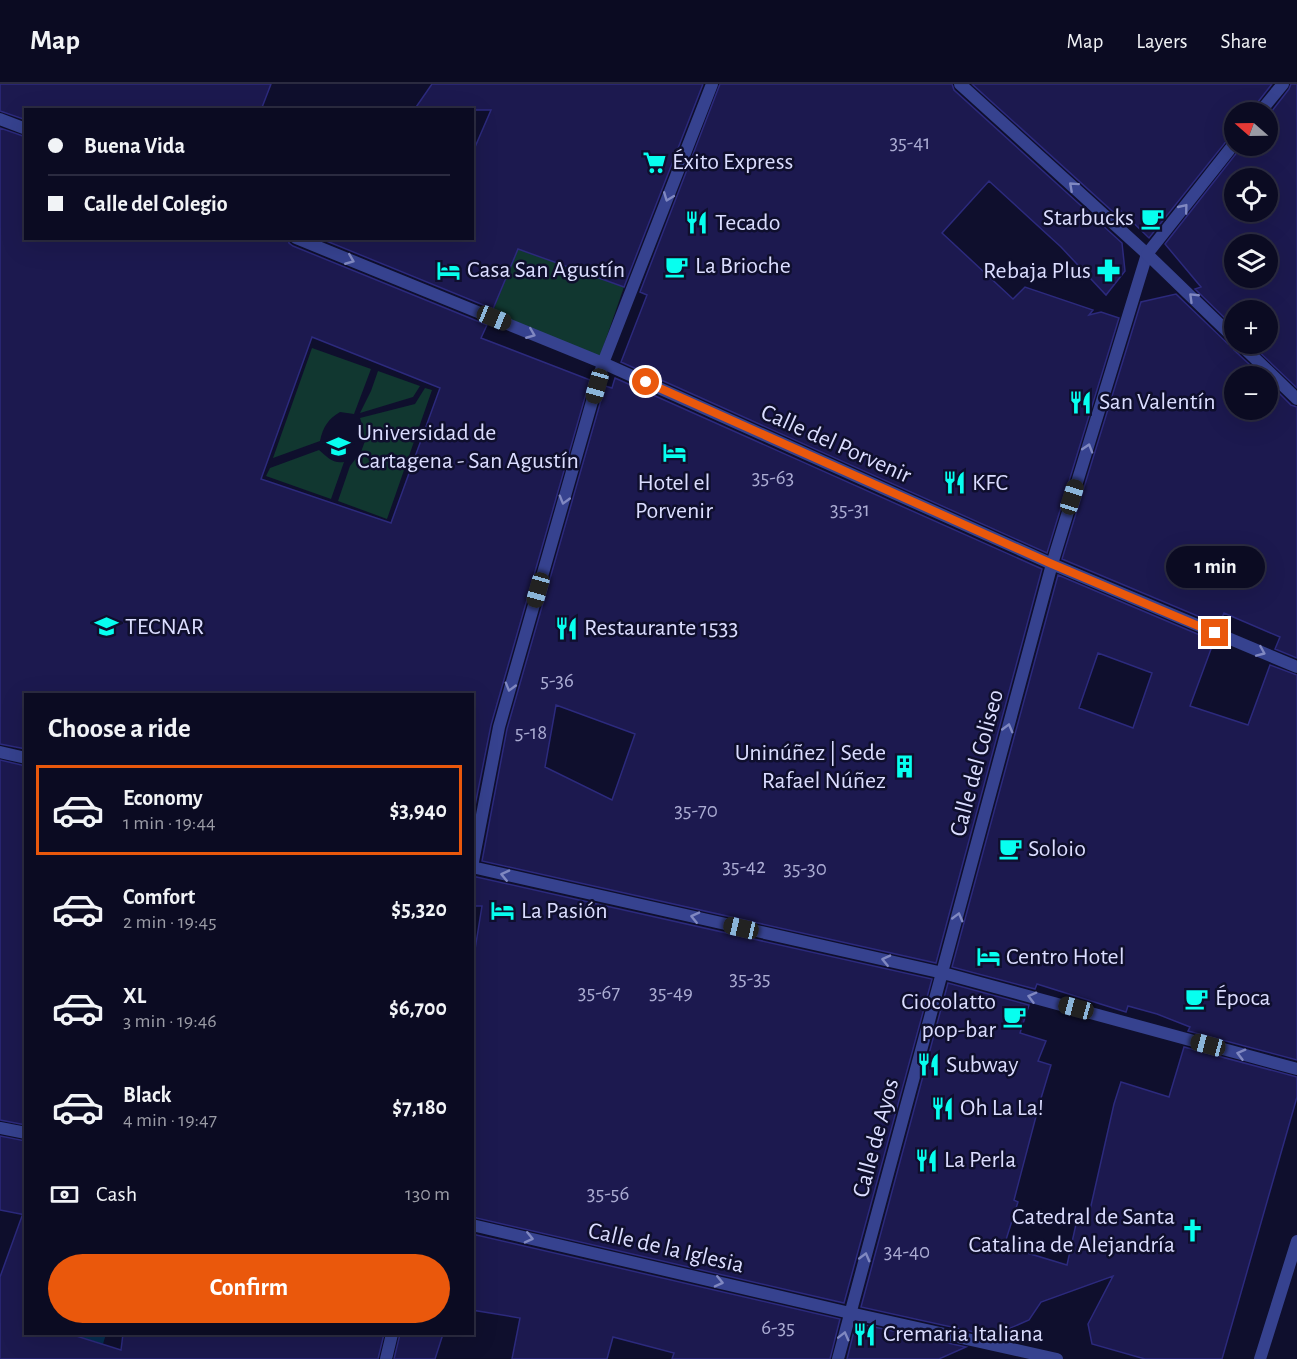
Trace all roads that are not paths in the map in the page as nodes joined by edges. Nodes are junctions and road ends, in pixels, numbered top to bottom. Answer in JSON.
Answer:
{"nodes":[{"id":1,"x":712,"y":84,"type":"edge"},
{"id":2,"x":960,"y":84,"type":"edge"},
{"id":3,"x":1283,"y":84,"type":"edge"},
{"id":4,"x":1268,"y":102,"type":"edge"},
{"id":5,"x":0,"y":118,"type":"edge"},
{"id":6,"x":24,"y":128,"type":"edge"},
{"id":7,"x":1225,"y":156,"type":"edge"},
{"id":8,"x":301,"y":240,"type":"edge"},
{"id":9,"x":1147,"y":254,"type":"junction"},
{"id":10,"x":1224,"y":328,"type":"edge"},
{"id":11,"x":1250,"y":354,"type":"edge"},
{"id":12,"x":603,"y":363,"type":"junction"},
{"id":13,"x":1297,"y":399,"type":"edge"},
{"id":14,"x":1052,"y":564,"type":"junction"},
{"id":15,"x":1297,"y":667,"type":"edge"},
{"id":16,"x":0,"y":752,"type":"edge"},
{"id":17,"x":24,"y":758,"type":"edge"},
{"id":18,"x":474,"y":857,"type":"edge"},
{"id":19,"x":474,"y":867,"type":"edge"},
{"id":20,"x":943,"y":973,"type":"junction"},
{"id":21,"x":1297,"y":1070,"type":"edge"},
{"id":22,"x":0,"y":1128,"type":"edge"},
{"id":23,"x":24,"y":1133,"type":"edge"},
{"id":24,"x":474,"y":1225,"type":"edge"},
{"id":25,"x":1297,"y":1240,"type":"edge"},
{"id":26,"x":850,"y":1313,"type":"junction"},
{"id":27,"x":392,"y":1335,"type":"edge"},
{"id":28,"x":386,"y":1359,"type":"edge"},
{"id":29,"x":838,"y":1359,"type":"edge"},
{"id":30,"x":1057,"y":1359,"type":"edge"},
{"id":31,"x":1260,"y":1359,"type":"edge"}],
"edges":[{"from":1,"to":12,"type":"street","one_way":true},
{"from":9,"to":2,"type":"street","one_way":true},
{"from":3,"to":4,"type":"street"},
{"from":5,"to":6,"type":"street"},
{"from":9,"to":7,"type":"street","one_way":true},
{"from":8,"to":12,"type":"street","name":"Calle del Porvenir","one_way":true},
{"from":10,"to":9,"type":"street","one_way":true},
{"from":14,"to":9,"type":"street","name":"Calle del Coliseo","one_way":true},
{"from":11,"to":13,"type":"street"},
{"from":12,"to":14,"type":"street","name":"Calle del Porvenir"},
{"from":12,"to":18,"type":"street","one_way":true},
{"from":14,"to":15,"type":"street","name":"Calle del Porvenir","one_way":true},
{"from":20,"to":14,"type":"street","name":"Calle del Coliseo","one_way":true},
{"from":16,"to":17,"type":"street"},
{"from":20,"to":19,"type":"street","one_way":true},
{"from":21,"to":20,"type":"street","one_way":true},
{"from":26,"to":20,"type":"street","name":"Calle de Ayos","one_way":true},
{"from":22,"to":23,"type":"street"},
{"from":24,"to":26,"type":"street","name":"Calle de la Iglesia","one_way":true},
{"from":25,"to":31,"type":"street"},
{"from":29,"to":26,"type":"street","name":"Calle de Ayos","one_way":true},
{"from":26,"to":30,"type":"street","name":"Calle de la Iglesia"},
{"from":27,"to":28,"type":"street"}]}
